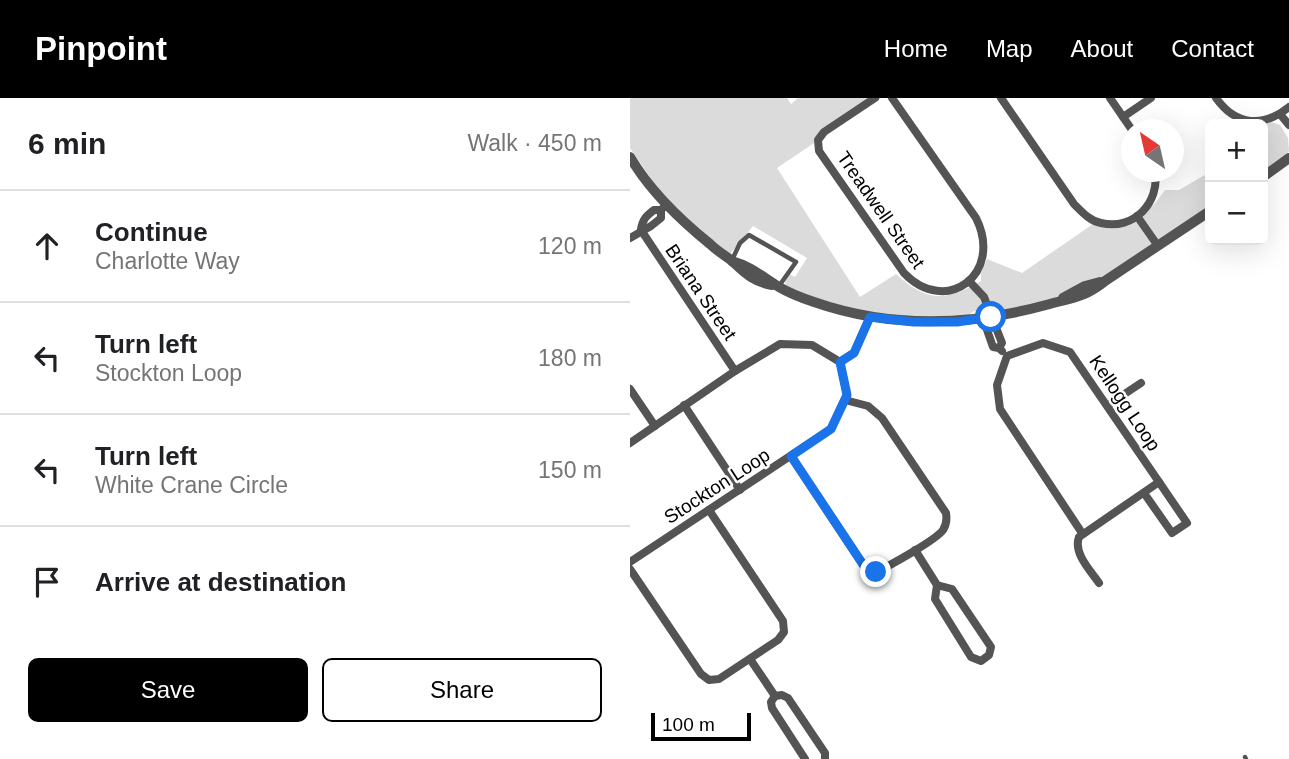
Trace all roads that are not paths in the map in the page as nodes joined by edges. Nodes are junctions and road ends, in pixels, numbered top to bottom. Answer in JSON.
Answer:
{"nodes":[{"id":1,"x":875,"y":98,"type":"edge"},
{"id":2,"x":892,"y":98,"type":"edge"},
{"id":3,"x":1002,"y":98,"type":"edge"},
{"id":4,"x":1110,"y":98,"type":"edge"},
{"id":5,"x":1151,"y":98,"type":"edge"},
{"id":6,"x":1216,"y":98,"type":"edge"},
{"id":7,"x":1289,"y":107,"type":"edge"},
{"id":8,"x":1280,"y":114,"type":"junction"},
{"id":9,"x":1123,"y":117,"type":"joint"},
{"id":10,"x":1289,"y":125,"type":"edge"},
{"id":11,"x":630,"y":157,"type":"edge"},
{"id":12,"x":1289,"y":158,"type":"edge"},
{"id":13,"x":1268,"y":173,"type":"edge"},
{"id":14,"x":1156,"y":182,"type":"edge"},
{"id":15,"x":663,"y":208,"type":"junction"},
{"id":16,"x":1205,"y":214,"type":"edge"},
{"id":17,"x":1137,"y":216,"type":"junction"},
{"id":18,"x":641,"y":230,"type":"junction"},
{"id":19,"x":630,"y":238,"type":"edge"},
{"id":20,"x":1158,"y":246,"type":"junction"},
{"id":21,"x":732,"y":261,"type":"junction"},
{"id":22,"x":969,"y":281,"type":"junction"},
{"id":23,"x":779,"y":287,"type":"junction"},
{"id":24,"x":870,"y":317,"type":"junction"},
{"id":25,"x":991,"y":317,"type":"junction"},
{"id":26,"x":999,"y":348,"type":"junction"},
{"id":27,"x":1007,"y":356,"type":"junction"},
{"id":28,"x":840,"y":362,"type":"junction"},
{"id":29,"x":735,"y":371,"type":"junction"},
{"id":30,"x":1141,"y":383,"type":"dead end"},
{"id":31,"x":630,"y":389,"type":"edge"},
{"id":32,"x":845,"y":400,"type":"junction"},
{"id":33,"x":684,"y":405,"type":"junction"},
{"id":34,"x":1108,"y":405,"type":"junction"},
{"id":35,"x":655,"y":426,"type":"junction"},
{"id":36,"x":630,"y":443,"type":"edge"},
{"id":37,"x":791,"y":456,"type":"junction"},
{"id":38,"x":1159,"y":482,"type":"junction"},
{"id":39,"x":740,"y":490,"type":"junction"},
{"id":40,"x":1144,"y":493,"type":"junction"},
{"id":41,"x":709,"y":510,"type":"junction"},
{"id":42,"x":1082,"y":533,"type":"junction"},
{"id":43,"x":915,"y":550,"type":"junction"},
{"id":44,"x":630,"y":562,"type":"edge"},
{"id":45,"x":630,"y":569,"type":"edge"},
{"id":46,"x":1099,"y":583,"type":"dead end"},
{"id":47,"x":937,"y":584,"type":"junction"},
{"id":48,"x":750,"y":659,"type":"junction"},
{"id":49,"x":775,"y":696,"type":"junction"},
{"id":50,"x":805,"y":759,"type":"edge"},
{"id":51,"x":825,"y":759,"type":"edge"}],
"edges":[{"from":1,"to":22,"type":"street","name":"Treadwell Street"},
{"from":2,"to":22,"type":"street"},
{"from":3,"to":17,"type":"street"},
{"from":4,"to":9,"type":"street"},
{"from":5,"to":9,"type":"street"},
{"from":6,"to":8,"type":"street"},
{"from":7,"to":8,"type":"street"},
{"from":8,"to":10,"type":"street"},
{"from":11,"to":15,"type":"street"},
{"from":12,"to":13,"type":"street"},
{"from":14,"to":17,"type":"street"},
{"from":15,"to":18,"type":"street"},
{"from":15,"to":21,"type":"street"},
{"from":16,"to":20,"type":"street"},
{"from":17,"to":20,"type":"street"},
{"from":18,"to":19,"type":"street"},
{"from":18,"to":29,"type":"street","name":"Briana Street"},
{"from":20,"to":25,"type":"street"},
{"from":21,"to":23,"type":"street"},
{"from":21,"to":23,"type":"lane"},
{"from":22,"to":25,"type":"street"},
{"from":23,"to":24,"type":"street"},
{"from":24,"to":25,"type":"street"},
{"from":24,"to":28,"type":"street"},
{"from":25,"to":26,"type":"street"},
{"from":25,"to":26,"type":"street"},
{"from":26,"to":27,"type":"street"},
{"from":27,"to":34,"type":"street","name":"Kellogg Loop"},
{"from":27,"to":42,"type":"street"},
{"from":28,"to":29,"type":"street"},
{"from":28,"to":32,"type":"street"},
{"from":29,"to":33,"type":"street"},
{"from":30,"to":34,"type":"street"},
{"from":31,"to":35,"type":"street"},
{"from":32,"to":37,"type":"street","name":"Stockton Loop"},
{"from":32,"to":43,"type":"street"},
{"from":33,"to":35,"type":"street"},
{"from":33,"to":39,"type":"street"},
{"from":34,"to":38,"type":"street","name":"Kellogg Loop"},
{"from":35,"to":36,"type":"street"},
{"from":37,"to":39,"type":"street","name":"Stockton Loop"},
{"from":37,"to":43,"type":"street"},
{"from":38,"to":40,"type":"street"},
{"from":38,"to":40,"type":"street","name":"Kellogg Loop"},
{"from":39,"to":41,"type":"street","name":"Stockton Loop"},
{"from":40,"to":42,"type":"street"},
{"from":41,"to":44,"type":"street","name":"Stockton Loop"},
{"from":41,"to":48,"type":"street"},
{"from":42,"to":46,"type":"street"},
{"from":43,"to":47,"type":"street"},
{"from":45,"to":48,"type":"street"},
{"from":47,"to":47,"type":"street"},
{"from":48,"to":49,"type":"street"},
{"from":49,"to":50,"type":"street"},
{"from":49,"to":51,"type":"street"}]}
